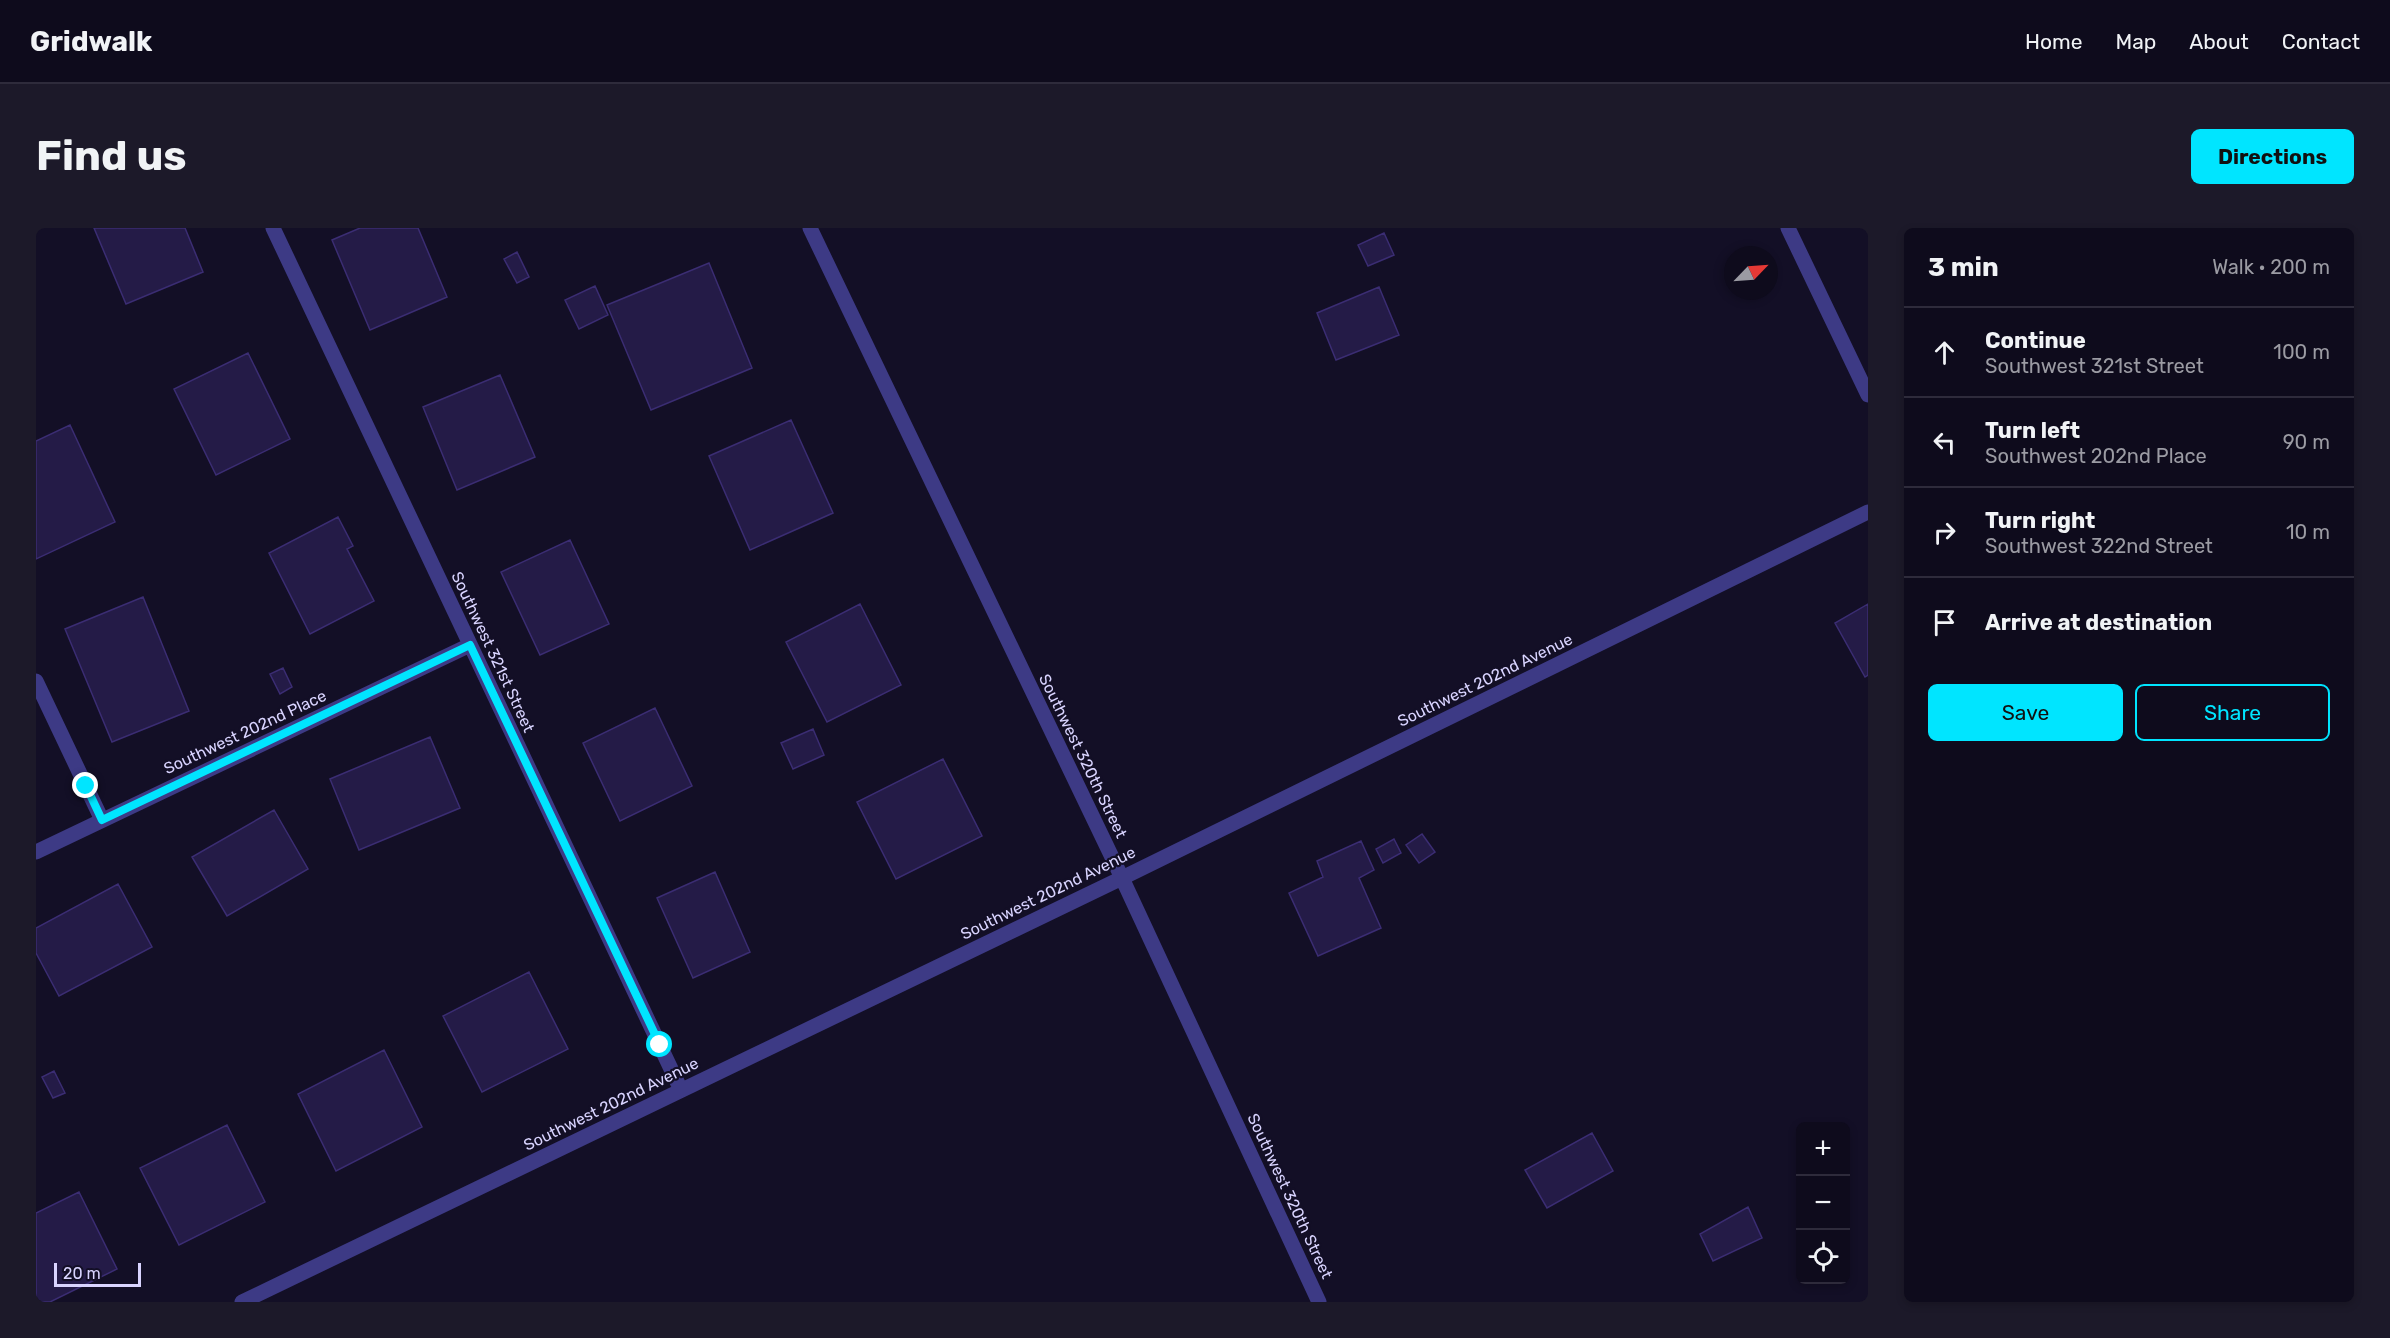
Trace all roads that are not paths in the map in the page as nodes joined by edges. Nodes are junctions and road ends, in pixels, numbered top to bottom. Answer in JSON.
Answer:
{"nodes":[{"id":1,"x":273,"y":228,"type":"edge"},
{"id":2,"x":810,"y":228,"type":"edge"},
{"id":3,"x":1788,"y":228,"type":"edge"},
{"id":4,"x":1868,"y":395,"type":"edge"},
{"id":5,"x":1868,"y":512,"type":"edge"},
{"id":6,"x":470,"y":645,"type":"junction"},
{"id":7,"x":36,"y":681,"type":"edge"},
{"id":8,"x":102,"y":820,"type":"junction"},
{"id":9,"x":36,"y":852,"type":"edge"},
{"id":10,"x":1122,"y":878,"type":"junction"},
{"id":11,"x":681,"y":1090,"type":"junction"},
{"id":12,"x":242,"y":1302,"type":"edge"},
{"id":13,"x":1319,"y":1302,"type":"edge"}],
"edges":[{"from":1,"to":6,"type":"street","name":"Southwest 321st Street"},
{"from":2,"to":10,"type":"street","name":"Southwest 320th Street"},
{"from":3,"to":4,"type":"street"},
{"from":5,"to":10,"type":"street","name":"Southwest 202nd Avenue"},
{"from":6,"to":8,"type":"street","name":"Southwest 202nd Place"},
{"from":6,"to":11,"type":"street","name":"Southwest 321st Street"},
{"from":7,"to":8,"type":"street"},
{"from":8,"to":9,"type":"street","name":"Southwest 202nd Place"},
{"from":10,"to":11,"type":"street","name":"Southwest 202nd Avenue"},
{"from":10,"to":13,"type":"street","name":"Southwest 320th Street"},
{"from":11,"to":12,"type":"street","name":"Southwest 202nd Avenue"}]}
